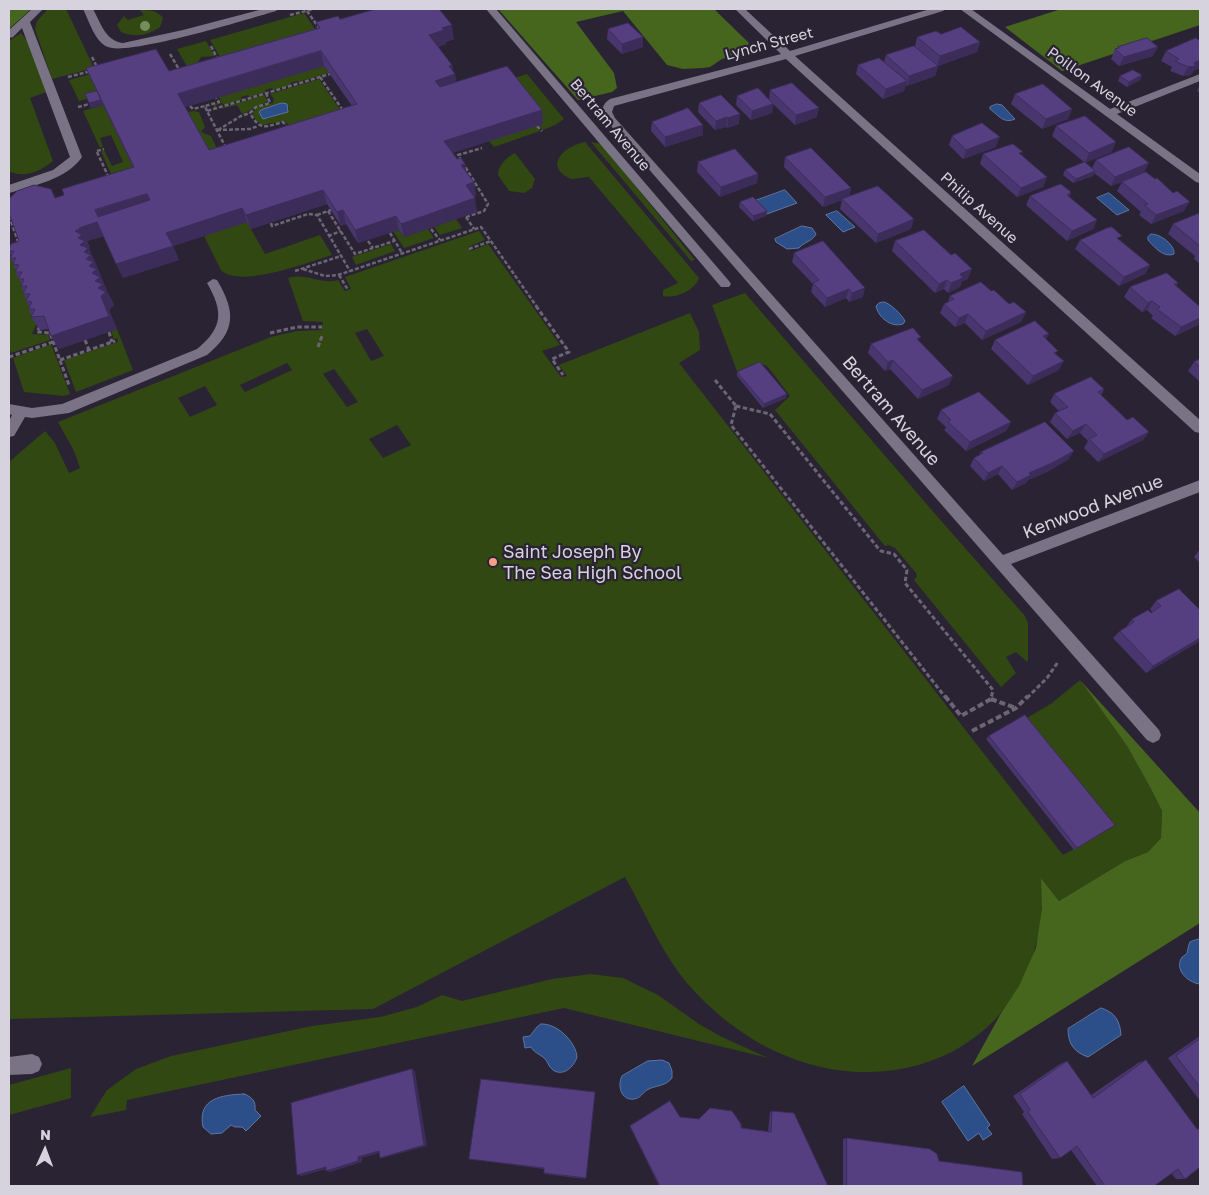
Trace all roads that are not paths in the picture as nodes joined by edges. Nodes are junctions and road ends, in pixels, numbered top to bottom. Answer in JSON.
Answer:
{"nodes":[{"id":1,"x":38,"y":9,"type":"edge"},
{"id":2,"x":88,"y":9,"type":"edge"},
{"id":3,"x":273,"y":9,"type":"edge"},
{"id":4,"x":491,"y":9,"type":"edge"},
{"id":5,"x":740,"y":9,"type":"edge"},
{"id":6,"x":940,"y":9,"type":"edge"},
{"id":7,"x":966,"y":9,"type":"edge"},
{"id":8,"x":24,"y":20,"type":"junction"},
{"id":9,"x":9,"y":35,"type":"edge"},
{"id":10,"x":788,"y":55,"type":"junction"},
{"id":11,"x":1200,"y":78,"type":"edge"},
{"id":12,"x":606,"y":108,"type":"joint"},
{"id":13,"x":1110,"y":113,"type":"junction"},
{"id":14,"x":9,"y":177,"type":"edge"},
{"id":15,"x":1200,"y":179,"type":"edge"},
{"id":16,"x":29,"y":182,"type":"junction"},
{"id":17,"x":9,"y":189,"type":"edge"},
{"id":18,"x":213,"y":283,"type":"dead end"},
{"id":19,"x":725,"y":284,"type":"dead end"},
{"id":20,"x":15,"y":411,"type":"edge"},
{"id":21,"x":1200,"y":428,"type":"edge"},
{"id":22,"x":9,"y":432,"type":"edge"},
{"id":23,"x":1200,"y":486,"type":"edge"},
{"id":24,"x":1000,"y":562,"type":"junction"},
{"id":25,"x":1153,"y":735,"type":"dead end"},
{"id":26,"x":32,"y":1064,"type":"dead end"},
{"id":27,"x":9,"y":1066,"type":"edge"}],
"edges":[{"from":1,"to":8,"type":"street"},
{"from":2,"to":3,"type":"street"},
{"from":4,"to":19,"type":"street","name":"Bertram Avenue"},
{"from":5,"to":10,"type":"street","name":"Philip Avenue"},
{"from":6,"to":10,"type":"street","name":"Lynch Street"},
{"from":7,"to":13,"type":"street","name":"Poillon Avenue"},
{"from":8,"to":9,"type":"street"},
{"from":8,"to":16,"type":"street"},
{"from":10,"to":12,"type":"street","name":"Lynch Street"},
{"from":10,"to":21,"type":"street","name":"Philip Avenue"},
{"from":11,"to":13,"type":"street"},
{"from":12,"to":24,"type":"street","name":"Bertram Avenue"},
{"from":13,"to":15,"type":"street","name":"Poillon Avenue"},
{"from":14,"to":16,"type":"street"},
{"from":16,"to":17,"type":"street"},
{"from":18,"to":20,"type":"street"},
{"from":20,"to":22,"type":"street"},
{"from":23,"to":24,"type":"street","name":"Kenwood Avenue"},
{"from":24,"to":25,"type":"street","name":"Bertram Avenue"},
{"from":26,"to":27,"type":"street"}]}
